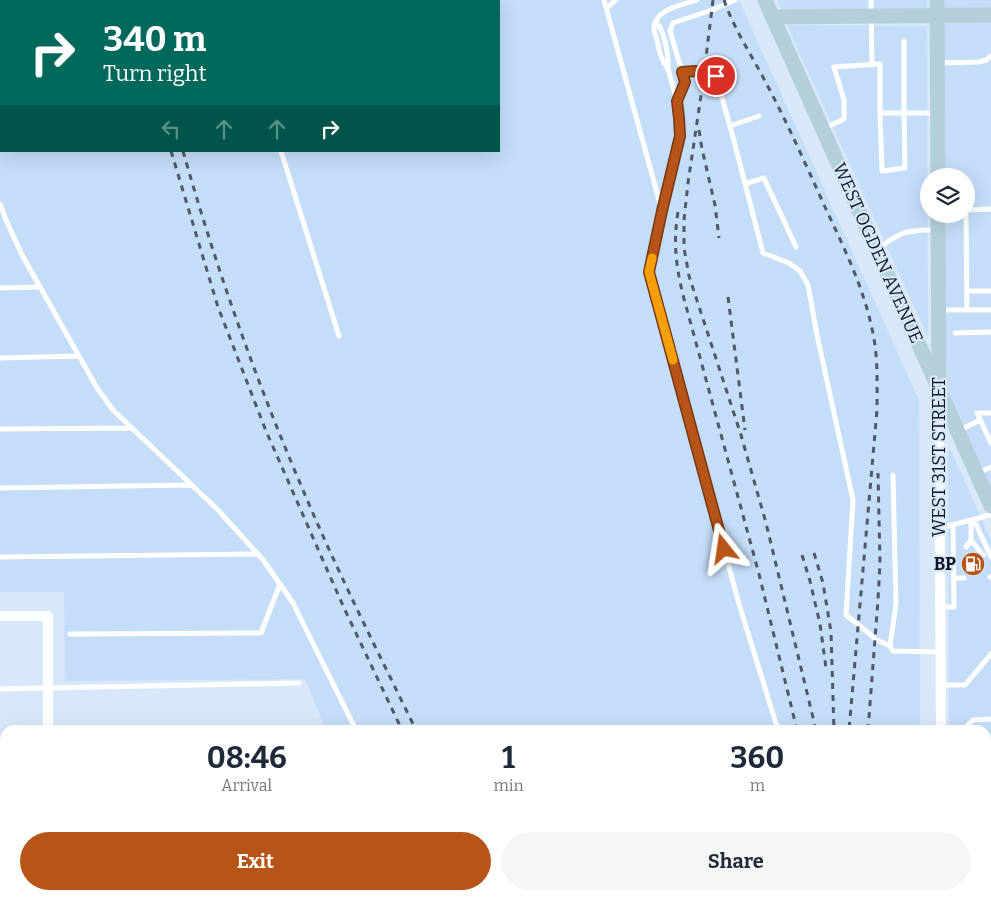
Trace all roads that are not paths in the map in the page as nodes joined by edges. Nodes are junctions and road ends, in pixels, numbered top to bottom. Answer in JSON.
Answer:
{"nodes":[{"id":1,"x":604,"y":0,"type":"edge"},
{"id":2,"x":616,"y":0,"type":"edge"},
{"id":3,"x":697,"y":0,"type":"edge"},
{"id":4,"x":735,"y":0,"type":"edge"},
{"id":5,"x":765,"y":0,"type":"edge"},
{"id":6,"x":871,"y":0,"type":"edge"},
{"id":7,"x":607,"y":8,"type":"junction"},
{"id":8,"x":937,"y":8,"type":"edge"},
{"id":9,"x":991,"y":15,"type":"edge"},
{"id":10,"x":871,"y":16,"type":"junction"},
{"id":11,"x":772,"y":17,"type":"junction"},
{"id":12,"x":904,"y":41,"type":"dead end"},
{"id":13,"x":991,"y":56,"type":"edge"},
{"id":14,"x":937,"y":63,"type":"junction"},
{"id":15,"x":872,"y":65,"type":"junction"},
{"id":16,"x":682,"y":72,"type":"junction"},
{"id":17,"x":677,"y":101,"type":"junction"},
{"id":18,"x":904,"y":112,"type":"junction"},
{"id":19,"x":880,"y":113,"type":"junction"},
{"id":20,"x":938,"y":113,"type":"junction"},
{"id":21,"x":758,"y":116,"type":"dead end"},
{"id":22,"x":730,"y":126,"type":"junction"},
{"id":23,"x":822,"y":129,"type":"junction"},
{"id":24,"x":281,"y":152,"type":"edge"},
{"id":25,"x":938,"y":168,"type":"edge"},
{"id":26,"x":746,"y":184,"type":"junction"},
{"id":27,"x":0,"y":204,"type":"edge"},
{"id":28,"x":991,"y":209,"type":"edge"},
{"id":29,"x":975,"y":210,"type":"edge"},
{"id":30,"x":662,"y":211,"type":"junction"},
{"id":31,"x":3,"y":220,"type":"edge"},
{"id":32,"x":938,"y":223,"type":"edge"},
{"id":33,"x":966,"y":223,"type":"edge"},
{"id":34,"x":938,"y":230,"type":"junction"},
{"id":35,"x":796,"y":247,"type":"dead end"},
{"id":36,"x":876,"y":250,"type":"junction"},
{"id":37,"x":0,"y":288,"type":"edge"},
{"id":38,"x":40,"y":288,"type":"junction"},
{"id":39,"x":966,"y":291,"type":"junction"},
{"id":40,"x":991,"y":291,"type":"edge"},
{"id":41,"x":938,"y":310,"type":"junction"},
{"id":42,"x":967,"y":310,"type":"junction"},
{"id":43,"x":991,"y":310,"type":"edge"},
{"id":44,"x":991,"y":332,"type":"edge"},
{"id":45,"x":955,"y":333,"type":"dead end"},
{"id":46,"x":339,"y":336,"type":"dead end"},
{"id":47,"x":79,"y":356,"type":"junction"},
{"id":48,"x":0,"y":358,"type":"edge"},
{"id":49,"x":939,"y":390,"type":"junction"},
{"id":50,"x":991,"y":413,"type":"edge"},
{"id":51,"x":980,"y":420,"type":"junction"},
{"id":52,"x":131,"y":428,"type":"junction"},
{"id":53,"x":0,"y":429,"type":"edge"},
{"id":54,"x":958,"y":432,"type":"junction"},
{"id":55,"x":991,"y":442,"type":"edge"},
{"id":56,"x":991,"y":467,"type":"edge"},
{"id":57,"x":977,"y":474,"type":"junction"},
{"id":58,"x":893,"y":475,"type":"dead end"},
{"id":59,"x":192,"y":485,"type":"junction"},
{"id":60,"x":0,"y":488,"type":"edge"},
{"id":61,"x":991,"y":506,"type":"edge"},
{"id":62,"x":972,"y":520,"type":"junction"},
{"id":63,"x":953,"y":525,"type":"junction"},
{"id":64,"x":940,"y":528,"type":"junction"},
{"id":65,"x":971,"y":540,"type":"junction"},
{"id":66,"x":966,"y":547,"type":"dead end"},
{"id":67,"x":258,"y":554,"type":"junction"},
{"id":68,"x":983,"y":555,"type":"dead end"},
{"id":69,"x":0,"y":557,"type":"edge"},
{"id":70,"x":991,"y":558,"type":"edge"},
{"id":71,"x":954,"y":578,"type":"junction"},
{"id":72,"x":964,"y":578,"type":"dead end"},
{"id":73,"x":280,"y":584,"type":"junction"},
{"id":74,"x":940,"y":607,"type":"junction"},
{"id":75,"x":0,"y":616,"type":"edge"},
{"id":76,"x":70,"y":634,"type":"dead end"},
{"id":77,"x":890,"y":646,"type":"junction"},
{"id":78,"x":940,"y":652,"type":"junction"},
{"id":79,"x":991,"y":654,"type":"edge"},
{"id":80,"x":299,"y":683,"type":"dead end"},
{"id":81,"x":940,"y":685,"type":"junction"},
{"id":82,"x":0,"y":689,"type":"edge"},
{"id":83,"x":48,"y":689,"type":"junction"},
{"id":84,"x":991,"y":719,"type":"edge"},
{"id":85,"x":48,"y":725,"type":"edge"},
{"id":86,"x":354,"y":725,"type":"edge"},
{"id":87,"x":776,"y":725,"type":"edge"},
{"id":88,"x":941,"y":725,"type":"edge"},
{"id":89,"x":968,"y":725,"type":"edge"}],
"edges":[{"from":1,"to":7,"type":"lane"},
{"from":2,"to":7,"type":"lane"},
{"from":3,"to":17,"type":"lane"},
{"from":4,"to":16,"type":"lane"},
{"from":5,"to":11,"type":"main road","name":"WEST OGDEN AVENUE"},
{"from":6,"to":10,"type":"lane"},
{"from":7,"to":30,"type":"lane"},
{"from":8,"to":9,"type":"main road"},
{"from":8,"to":10,"type":"main road"},
{"from":8,"to":14,"type":"main road"},
{"from":10,"to":11,"type":"main road"},
{"from":10,"to":15,"type":"lane"},
{"from":11,"to":23,"type":"main road","name":"WEST OGDEN AVENUE"},
{"from":12,"to":18,"type":"lane"},
{"from":13,"to":14,"type":"lane"},
{"from":14,"to":20,"type":"main road"},
{"from":15,"to":19,"type":"lane"},
{"from":15,"to":23,"type":"lane"},
{"from":16,"to":17,"type":"lane"},
{"from":16,"to":22,"type":"lane"},
{"from":17,"to":30,"type":"lane"},
{"from":18,"to":19,"type":"lane"},
{"from":18,"to":19,"type":"lane"},
{"from":18,"to":20,"type":"lane"},
{"from":20,"to":25,"type":"main road"},
{"from":21,"to":22,"type":"lane"},
{"from":22,"to":26,"type":"lane"},
{"from":23,"to":36,"type":"main road","name":"WEST OGDEN AVENUE"},
{"from":24,"to":46,"type":"lane"},
{"from":26,"to":35,"type":"lane"},
{"from":26,"to":77,"type":"lane"},
{"from":27,"to":31,"type":"lane"},
{"from":28,"to":29,"type":"lane"},
{"from":30,"to":87,"type":"lane"},
{"from":31,"to":38,"type":"lane"},
{"from":32,"to":34,"type":"main road","name":"WEST 31ST STREET"},
{"from":33,"to":39,"type":"lane"},
{"from":34,"to":36,"type":"lane"},
{"from":34,"to":41,"type":"main road","name":"WEST 31ST STREET"},
{"from":36,"to":49,"type":"main road","name":"WEST OGDEN AVENUE"},
{"from":37,"to":38,"type":"lane"},
{"from":38,"to":47,"type":"lane"},
{"from":39,"to":40,"type":"lane"},
{"from":39,"to":42,"type":"lane"},
{"from":41,"to":42,"type":"lane"},
{"from":41,"to":49,"type":"main road","name":"WEST 31ST STREET"},
{"from":42,"to":43,"type":"lane"},
{"from":44,"to":45,"type":"lane"},
{"from":47,"to":48,"type":"lane"},
{"from":47,"to":52,"type":"lane"},
{"from":49,"to":54,"type":"main road","name":"WEST OGDEN AVENUE"},
{"from":49,"to":64,"type":"street","name":"WEST 31ST STREET"},
{"from":50,"to":51,"type":"lane"},
{"from":51,"to":54,"type":"lane"},
{"from":51,"to":55,"type":"lane"},
{"from":52,"to":53,"type":"lane"},
{"from":52,"to":59,"type":"lane"},
{"from":54,"to":57,"type":"main road","name":"WEST OGDEN AVENUE"},
{"from":56,"to":57,"type":"lane"},
{"from":57,"to":61,"type":"main road","name":"WEST OGDEN AVENUE"},
{"from":58,"to":77,"type":"lane"},
{"from":59,"to":60,"type":"lane"},
{"from":59,"to":67,"type":"lane"},
{"from":61,"to":62,"type":"lane"},
{"from":62,"to":63,"type":"lane"},
{"from":62,"to":65,"type":"lane"},
{"from":62,"to":70,"type":"lane"},
{"from":63,"to":64,"type":"lane"},
{"from":63,"to":71,"type":"lane"},
{"from":64,"to":74,"type":"street","name":"WEST 31ST STREET"},
{"from":65,"to":66,"type":"lane"},
{"from":65,"to":68,"type":"lane"},
{"from":67,"to":69,"type":"lane"},
{"from":67,"to":73,"type":"lane"},
{"from":71,"to":72,"type":"lane"},
{"from":71,"to":74,"type":"lane"},
{"from":73,"to":76,"type":"lane"},
{"from":73,"to":86,"type":"lane"},
{"from":74,"to":78,"type":"street","name":"WEST 31ST STREET"},
{"from":75,"to":83,"type":"street"},
{"from":77,"to":78,"type":"lane"},
{"from":78,"to":81,"type":"street","name":"WEST 31ST STREET"},
{"from":79,"to":81,"type":"lane"},
{"from":80,"to":83,"type":"lane"},
{"from":81,"to":88,"type":"street","name":"WEST 31ST STREET"},
{"from":82,"to":83,"type":"lane"},
{"from":83,"to":85,"type":"street"},
{"from":84,"to":89,"type":"lane"}]}
